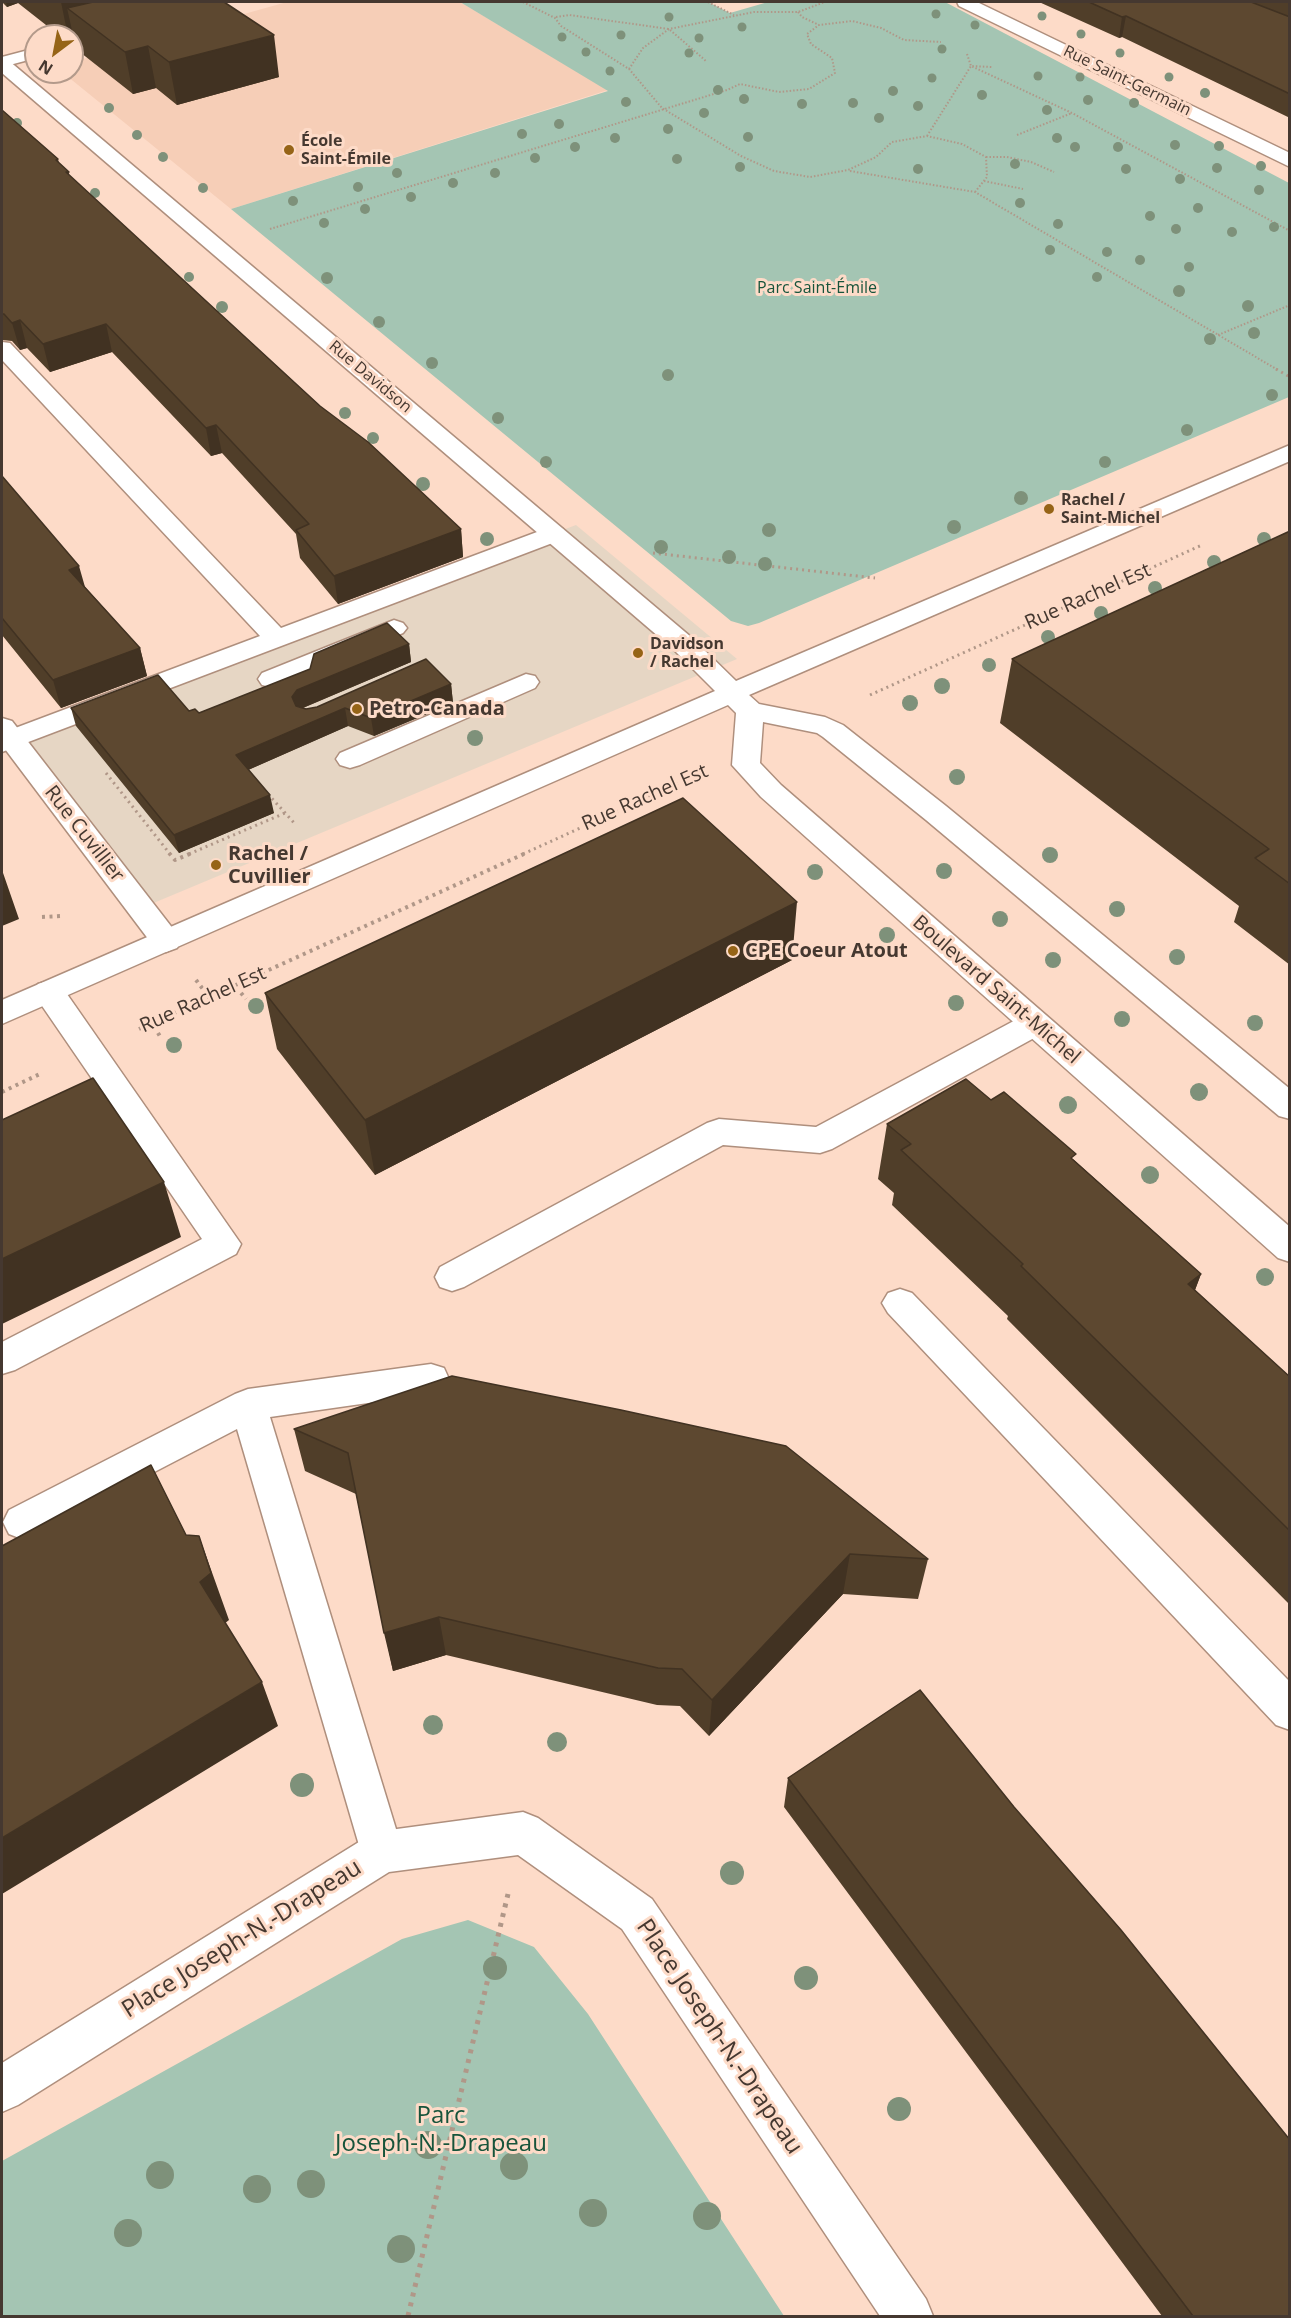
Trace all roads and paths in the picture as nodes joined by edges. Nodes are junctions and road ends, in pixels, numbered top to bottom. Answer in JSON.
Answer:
{"nodes":[{"id":1,"x":523,"y":2,"type":"edge"},
{"id":2,"x":708,"y":2,"type":"edge"},
{"id":3,"x":825,"y":2,"type":"edge"},
{"id":4,"x":965,"y":2,"type":"edge"},
{"id":5,"x":798,"y":12,"type":"junction"},
{"id":6,"x":735,"y":16,"type":"junction"},
{"id":7,"x":555,"y":18,"type":"junction"},
{"id":8,"x":819,"y":25,"type":"junction"},
{"id":9,"x":669,"y":29,"type":"junction"},
{"id":10,"x":928,"y":41,"type":"dead end"},
{"id":11,"x":24,"y":57,"type":"edge"},
{"id":12,"x":706,"y":61,"type":"dead end"},
{"id":13,"x":2,"y":63,"type":"edge"},
{"id":14,"x":970,"y":66,"type":"junction"},
{"id":15,"x":1000,"y":68,"type":"dead end"},
{"id":16,"x":629,"y":69,"type":"junction"},
{"id":17,"x":662,"y":108,"type":"junction"},
{"id":18,"x":1072,"y":113,"type":"junction"},
{"id":19,"x":1017,"y":135,"type":"dead end"},
{"id":20,"x":927,"y":136,"type":"junction"},
{"id":21,"x":983,"y":149,"type":"dead end"},
{"id":22,"x":975,"y":151,"type":"junction"},
{"id":23,"x":986,"y":157,"type":"junction"},
{"id":24,"x":1290,"y":161,"type":"edge"},
{"id":25,"x":848,"y":170,"type":"junction"},
{"id":26,"x":1054,"y":172,"type":"dead end"},
{"id":27,"x":984,"y":181,"type":"junction"},
{"id":28,"x":1023,"y":189,"type":"dead end"},
{"id":29,"x":975,"y":192,"type":"junction"},
{"id":30,"x":1290,"y":231,"type":"edge"},
{"id":31,"x":260,"y":232,"type":"dead end"},
{"id":32,"x":1290,"y":305,"type":"edge"},
{"id":33,"x":1218,"y":335,"type":"junction"},
{"id":34,"x":2,"y":348,"type":"edge"},
{"id":35,"x":1290,"y":377,"type":"edge"},
{"id":36,"x":1290,"y":452,"type":"edge"},
{"id":37,"x":554,"y":534,"type":"junction"},
{"id":38,"x":1205,"y":544,"type":"dead end"},
{"id":39,"x":651,"y":553,"type":"dead end"},
{"id":40,"x":876,"y":579,"type":"dead end"},
{"id":41,"x":394,"y":628,"type":"edge"},
{"id":42,"x":277,"y":639,"type":"junction"},
{"id":43,"x":271,"y":679,"type":"dead end"},
{"id":44,"x":526,"y":682,"type":"dead end"},
{"id":45,"x":742,"y":702,"type":"junction"},
{"id":46,"x":811,"y":723,"type":"junction"},
{"id":47,"x":5,"y":737,"type":"edge"},
{"id":48,"x":747,"y":752,"type":"junction"},
{"id":49,"x":350,"y":759,"type":"dead end"},
{"id":50,"x":105,"y":773,"type":"dead end"},
{"id":51,"x":263,"y":788,"type":"edge"},
{"id":52,"x":285,"y":813,"type":"junction"},
{"id":53,"x":296,"y":825,"type":"dead end"},
{"id":54,"x":62,"y":916,"type":"dead end"},
{"id":55,"x":42,"y":917,"type":"dead end"},
{"id":56,"x":166,"y":941,"type":"junction"},
{"id":57,"x":49,"y":992,"type":"junction"},
{"id":58,"x":241,"y":993,"type":"dead end"},
{"id":59,"x":246,"y":999,"type":"dead end"},
{"id":60,"x":2,"y":1013,"type":"edge"},
{"id":61,"x":1034,"y":1024,"type":"junction"},
{"id":62,"x":158,"y":1033,"type":"dead end"},
{"id":63,"x":161,"y":1038,"type":"dead end"},
{"id":64,"x":90,"y":1052,"type":"junction"},
{"id":65,"x":2,"y":1092,"type":"edge"},
{"id":66,"x":1290,"y":1107,"type":"edge"},
{"id":67,"x":1290,"y":1248,"type":"edge"},
{"id":68,"x":452,"y":1278,"type":"dead end"},
{"id":69,"x":900,"y":1303,"type":"dead end"},
{"id":70,"x":2,"y":1359,"type":"edge"},
{"id":71,"x":431,"y":1379,"type":"dead end"},
{"id":72,"x":248,"y":1405,"type":"junction"},
{"id":73,"x":22,"y":1522,"type":"dead end"},
{"id":74,"x":1290,"y":1711,"type":"edge"},
{"id":75,"x":523,"y":1833,"type":"junction"},
{"id":76,"x":382,"y":1852,"type":"junction"},
{"id":77,"x":2,"y":2089,"type":"edge"},
{"id":78,"x":408,"y":2316,"type":"edge"},
{"id":79,"x":909,"y":2316,"type":"edge"}],
"edges":[{"from":1,"to":7,"type":"path"},
{"from":2,"to":6,"type":"path"},
{"from":3,"to":5,"type":"path"},
{"from":4,"to":24,"type":"main road","name":"Rue Saint-Germain"},
{"from":5,"to":6,"type":"path"},
{"from":5,"to":8,"type":"path"},
{"from":6,"to":9,"type":"path"},
{"from":7,"to":9,"type":"path"},
{"from":7,"to":16,"type":"path"},
{"from":8,"to":10,"type":"path"},
{"from":8,"to":17,"type":"path"},
{"from":9,"to":12,"type":"path"},
{"from":9,"to":16,"type":"path"},
{"from":11,"to":13,"type":"main road"},
{"from":13,"to":37,"type":"main road","name":"Rue Davidson"},
{"from":14,"to":15,"type":"path"},
{"from":14,"to":18,"type":"path"},
{"from":14,"to":20,"type":"path"},
{"from":16,"to":17,"type":"path"},
{"from":17,"to":25,"type":"path"},
{"from":17,"to":31,"type":"path"},
{"from":18,"to":19,"type":"path"},
{"from":18,"to":30,"type":"path"},
{"from":20,"to":22,"type":"path"},
{"from":20,"to":25,"type":"path"},
{"from":21,"to":22,"type":"path"},
{"from":22,"to":23,"type":"path"},
{"from":23,"to":26,"type":"path"},
{"from":23,"to":27,"type":"path"},
{"from":25,"to":29,"type":"path"},
{"from":27,"to":28,"type":"path"},
{"from":27,"to":29,"type":"path"},
{"from":29,"to":33,"type":"path"},
{"from":32,"to":33,"type":"path"},
{"from":33,"to":35,"type":"path"},
{"from":34,"to":42,"type":"main road"},
{"from":36,"to":45,"type":"main road"},
{"from":37,"to":42,"type":"main road"},
{"from":37,"to":45,"type":"main road","name":"Rue Davidson"},
{"from":38,"to":46,"type":"path","name":"Rue Rachel Est"},
{"from":39,"to":40,"type":"path"},
{"from":41,"to":43,"type":"main road"},
{"from":42,"to":47,"type":"main road"},
{"from":44,"to":49,"type":"main road"},
{"from":45,"to":46,"type":"main road"},
{"from":45,"to":48,"type":"main road","name":"Boulevard Saint-Michel"},
{"from":45,"to":56,"type":"main road"},
{"from":46,"to":66,"type":"main road"},
{"from":47,"to":56,"type":"main road","name":"Rue Cuvillier"},
{"from":48,"to":61,"type":"main road","name":"Boulevard Saint-Michel"},
{"from":48,"to":64,"type":"path","name":"Rue Rachel Est"},
{"from":50,"to":52,"type":"path"},
{"from":51,"to":52,"type":"path"},
{"from":52,"to":53,"type":"path"},
{"from":54,"to":55,"type":"path"},
{"from":56,"to":57,"type":"main road"},
{"from":57,"to":60,"type":"main road"},
{"from":57,"to":64,"type":"main road"},
{"from":58,"to":59,"type":"path"},
{"from":61,"to":67,"type":"main road","name":"Boulevard Saint-Michel"},
{"from":61,"to":68,"type":"main road"},
{"from":62,"to":63,"type":"path"},
{"from":64,"to":65,"type":"path","name":"Rue Rachel Est"},
{"from":64,"to":70,"type":"main road"},
{"from":69,"to":74,"type":"main road"},
{"from":71,"to":72,"type":"main road"},
{"from":72,"to":73,"type":"main road"},
{"from":72,"to":76,"type":"main road"},
{"from":75,"to":76,"type":"main road","name":"Place Joseph-N.-Drapeau"},
{"from":75,"to":78,"type":"path"},
{"from":75,"to":79,"type":"main road","name":"Place Joseph-N.-Drapeau"},
{"from":76,"to":77,"type":"main road","name":"Place Joseph-N.-Drapeau"}]}
